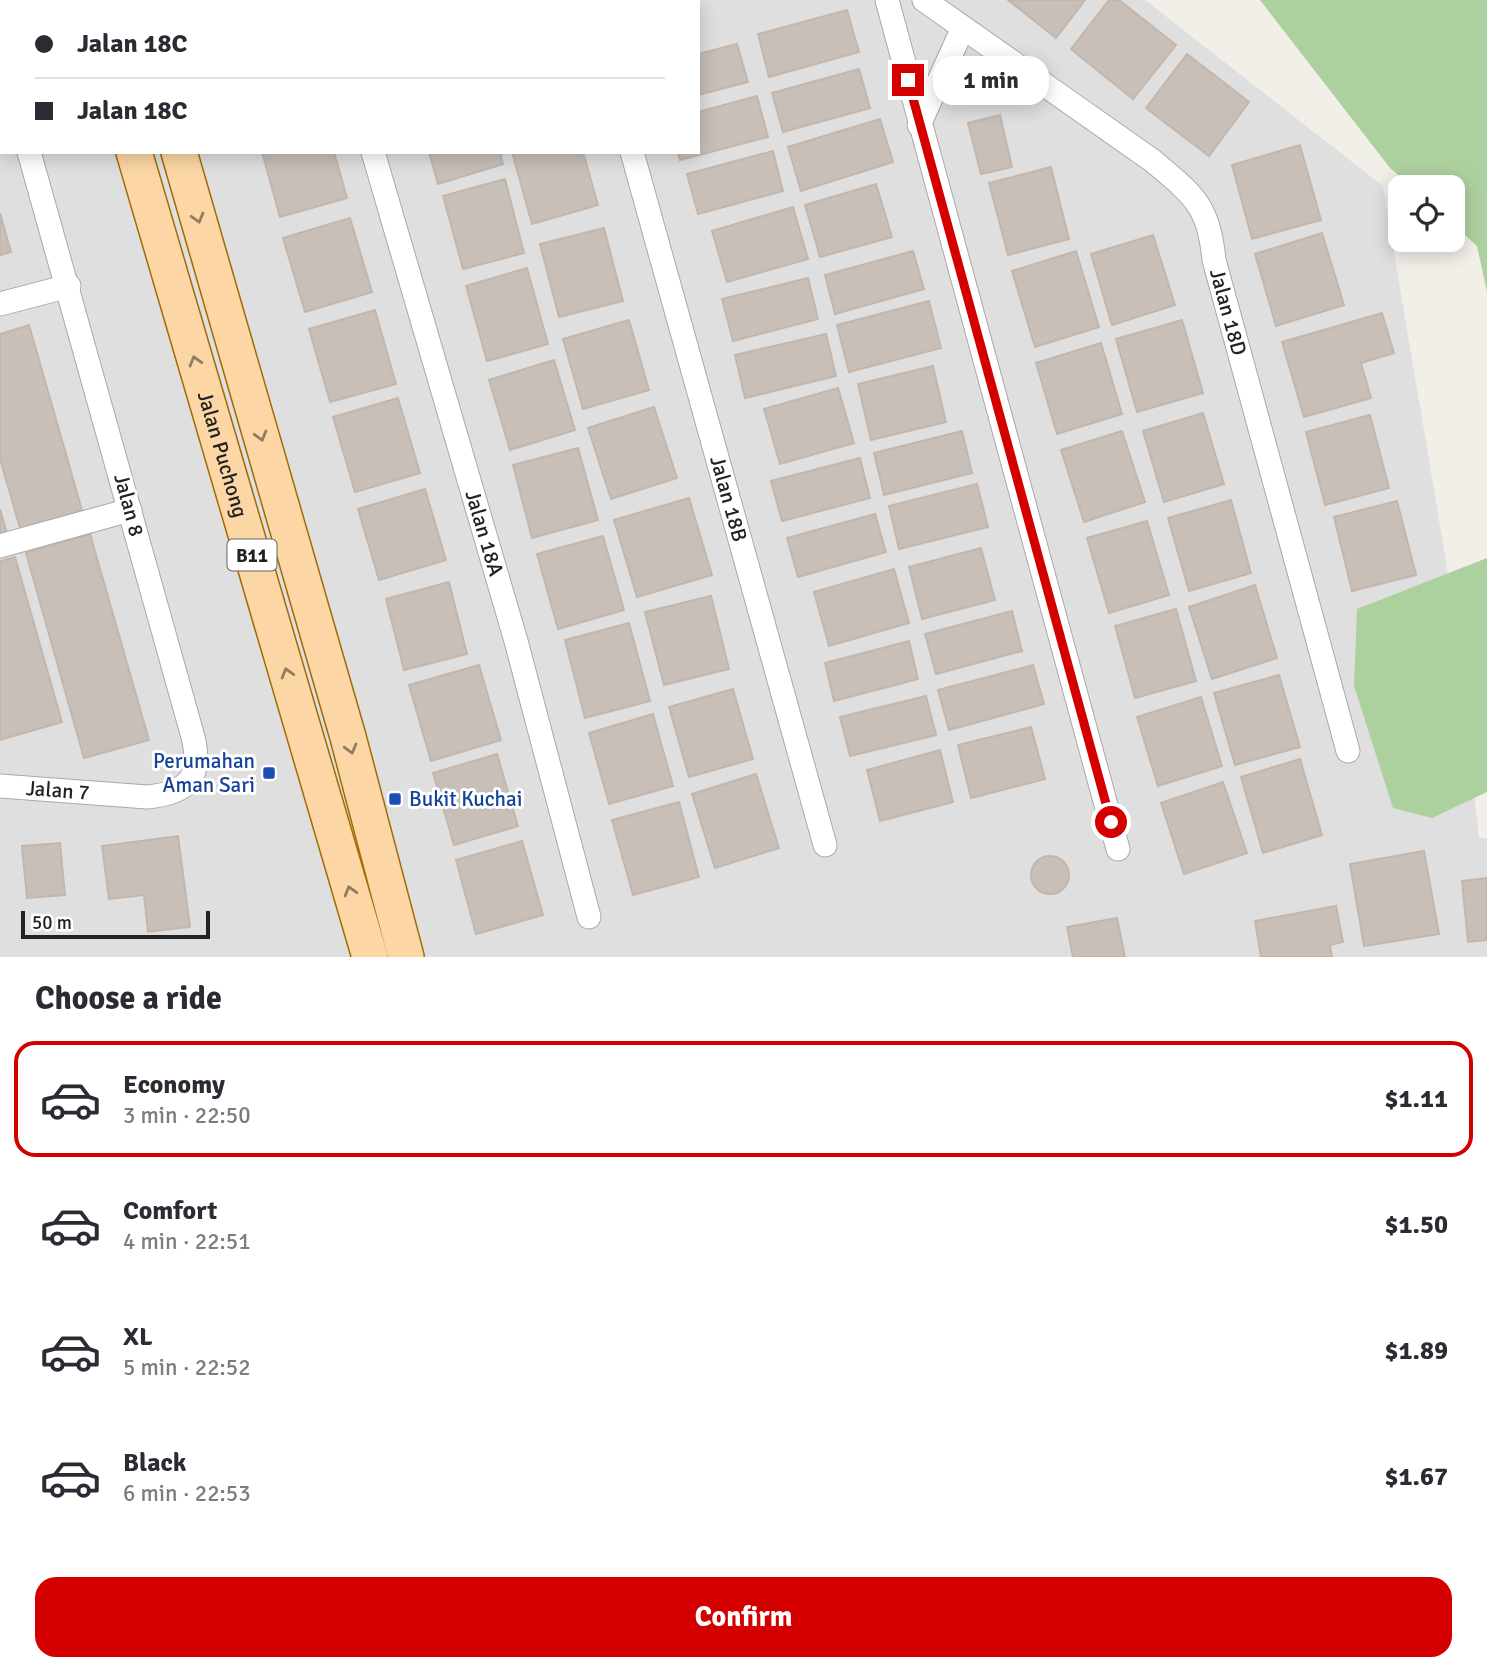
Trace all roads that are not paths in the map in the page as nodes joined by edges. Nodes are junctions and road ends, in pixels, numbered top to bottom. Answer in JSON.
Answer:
{"nodes":[{"id":1,"x":887,"y":0,"type":"edge"},
{"id":2,"x":924,"y":0,"type":"edge"},
{"id":3,"x":962,"y":30,"type":"junction"},
{"id":4,"x":919,"y":125,"type":"junction"},
{"id":5,"x":30,"y":154,"type":"edge"},
{"id":6,"x":135,"y":154,"type":"edge"},
{"id":7,"x":180,"y":154,"type":"edge"},
{"id":8,"x":374,"y":154,"type":"edge"},
{"id":9,"x":633,"y":154,"type":"edge"},
{"id":10,"x":69,"y":286,"type":"junction"},
{"id":11,"x":0,"y":304,"type":"edge"},
{"id":12,"x":130,"y":510,"type":"junction"},
{"id":13,"x":0,"y":546,"type":"edge"},
{"id":14,"x":1348,"y":751,"type":"dead end"},
{"id":15,"x":0,"y":786,"type":"edge"},
{"id":16,"x":114,"y":795,"type":"joint"},
{"id":17,"x":825,"y":845,"type":"dead end"},
{"id":18,"x":1118,"y":849,"type":"dead end"},
{"id":19,"x":589,"y":917,"type":"dead end"},
{"id":20,"x":370,"y":957,"type":"edge"},
{"id":21,"x":406,"y":957,"type":"edge"}],
"edges":[{"from":1,"to":4,"type":"street"},
{"from":2,"to":3,"type":"street","name":"Jalan 18D"},
{"from":3,"to":4,"type":"street"},
{"from":3,"to":14,"type":"street","name":"Jalan 18D"},
{"from":4,"to":18,"type":"street"},
{"from":5,"to":10,"type":"street","name":"Jalan 8"},
{"from":20,"to":6,"type":"main road","name":"Jalan Puchong","number":"B11","one_way":true},
{"from":7,"to":21,"type":"main road","name":"Jalan Puchong","number":"B11","one_way":true},
{"from":8,"to":19,"type":"street","name":"Jalan 18A"},
{"from":9,"to":17,"type":"street","name":"Jalan 18B"},
{"from":10,"to":11,"type":"street"},
{"from":10,"to":12,"type":"street","name":"Jalan 8"},
{"from":12,"to":13,"type":"street"},
{"from":12,"to":16,"type":"street","name":"Jalan 8"},
{"from":15,"to":16,"type":"street","name":"Jalan 7"}]}
